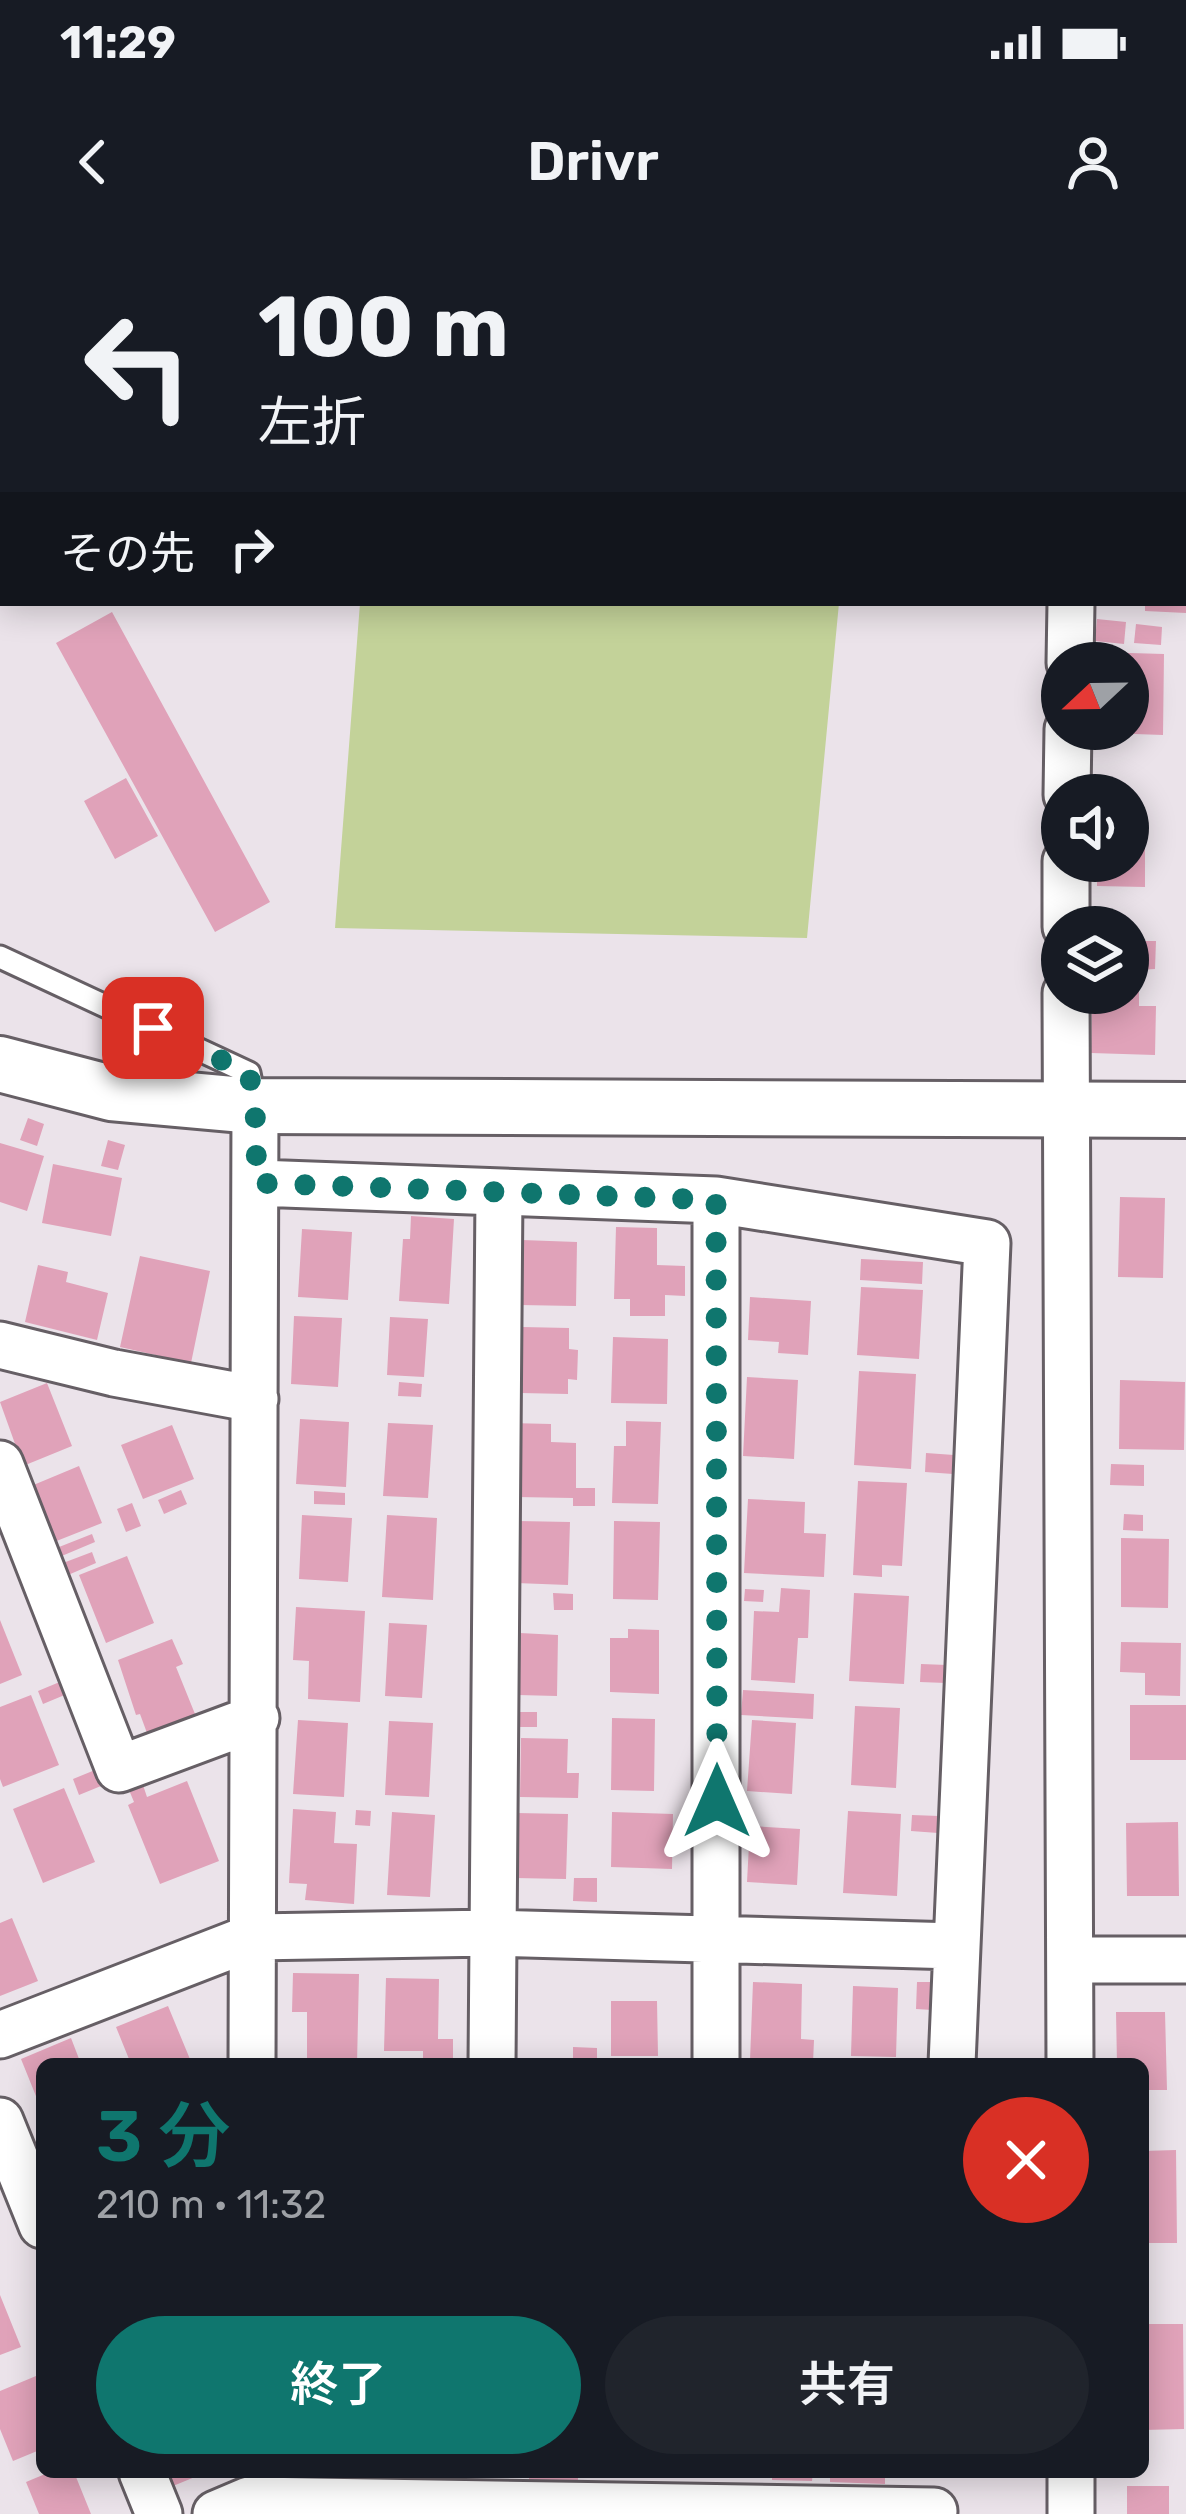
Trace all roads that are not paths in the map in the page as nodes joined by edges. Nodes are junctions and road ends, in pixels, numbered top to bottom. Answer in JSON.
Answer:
{"nodes":[{"id":1,"x":1071,"y":606,"type":"edge"},
{"id":2,"x":1070,"y":642,"type":"edge"},
{"id":3,"x":0,"y":957,"type":"edge"},
{"id":4,"x":1066,"y":1014,"type":"edge"},
{"id":5,"x":0,"y":1064,"type":"edge"},
{"id":6,"x":255,"y":1106,"type":"junction"},
{"id":7,"x":1186,"y":1110,"type":"edge"},
{"id":8,"x":1066,"y":1112,"type":"junction"},
{"id":9,"x":257,"y":1183,"type":"junction"},
{"id":10,"x":499,"y":1193,"type":"junction"},
{"id":11,"x":716,"y":1200,"type":"junction"},
{"id":12,"x":0,"y":1345,"type":"edge"},
{"id":13,"x":255,"y":1399,"type":"junction"},
{"id":14,"x":0,"y":1464,"type":"edge"},
{"id":15,"x":256,"y":1718,"type":"junction"},
{"id":16,"x":492,"y":1933,"type":"junction"},
{"id":17,"x":253,"y":1937,"type":"junction"},
{"id":18,"x":718,"y":1939,"type":"junction"},
{"id":19,"x":956,"y":1946,"type":"junction"},
{"id":20,"x":1070,"y":1960,"type":"junction"},
{"id":21,"x":1186,"y":1960,"type":"edge"},
{"id":22,"x":0,"y":2035,"type":"edge"},
{"id":23,"x":252,"y":2058,"type":"edge"},
{"id":24,"x":492,"y":2058,"type":"edge"},
{"id":25,"x":716,"y":2058,"type":"edge"},
{"id":26,"x":952,"y":2058,"type":"edge"},
{"id":27,"x":1070,"y":2058,"type":"edge"},
{"id":28,"x":0,"y":2120,"type":"edge"},
{"id":29,"x":36,"y":2209,"type":"edge"},
{"id":30,"x":144,"y":2478,"type":"edge"},
{"id":31,"x":1071,"y":2478,"type":"edge"},
{"id":32,"x":489,"y":2497,"type":"edge"},
{"id":33,"x":712,"y":2498,"type":"edge"},
{"id":34,"x":934,"y":2499,"type":"edge"},
{"id":35,"x":241,"y":2500,"type":"edge"},
{"id":36,"x":159,"y":2514,"type":"edge"},
{"id":37,"x":1071,"y":2514,"type":"edge"}],
"edges":[{"from":1,"to":2,"type":"street"},
{"from":3,"to":6,"type":"lane"},
{"from":4,"to":8,"type":"street"},
{"from":5,"to":6,"type":"street"},
{"from":6,"to":8,"type":"street"},
{"from":6,"to":9,"type":"street"},
{"from":7,"to":8,"type":"street"},
{"from":8,"to":20,"type":"street"},
{"from":9,"to":10,"type":"street"},
{"from":9,"to":13,"type":"street"},
{"from":10,"to":11,"type":"street"},
{"from":10,"to":16,"type":"street"},
{"from":11,"to":18,"type":"street"},
{"from":11,"to":19,"type":"street"},
{"from":12,"to":13,"type":"street"},
{"from":13,"to":15,"type":"street"},
{"from":14,"to":15,"type":"street"},
{"from":15,"to":17,"type":"street"},
{"from":16,"to":17,"type":"street"},
{"from":16,"to":18,"type":"street"},
{"from":16,"to":24,"type":"street"},
{"from":17,"to":22,"type":"street"},
{"from":17,"to":23,"type":"street"},
{"from":18,"to":19,"type":"street"},
{"from":18,"to":25,"type":"street"},
{"from":19,"to":26,"type":"street"},
{"from":20,"to":21,"type":"street"},
{"from":20,"to":27,"type":"street"},
{"from":28,"to":29,"type":"street"},
{"from":30,"to":36,"type":"street"},
{"from":31,"to":37,"type":"street"},
{"from":32,"to":33,"type":"street"},
{"from":32,"to":35,"type":"street"},
{"from":33,"to":34,"type":"street"}]}
